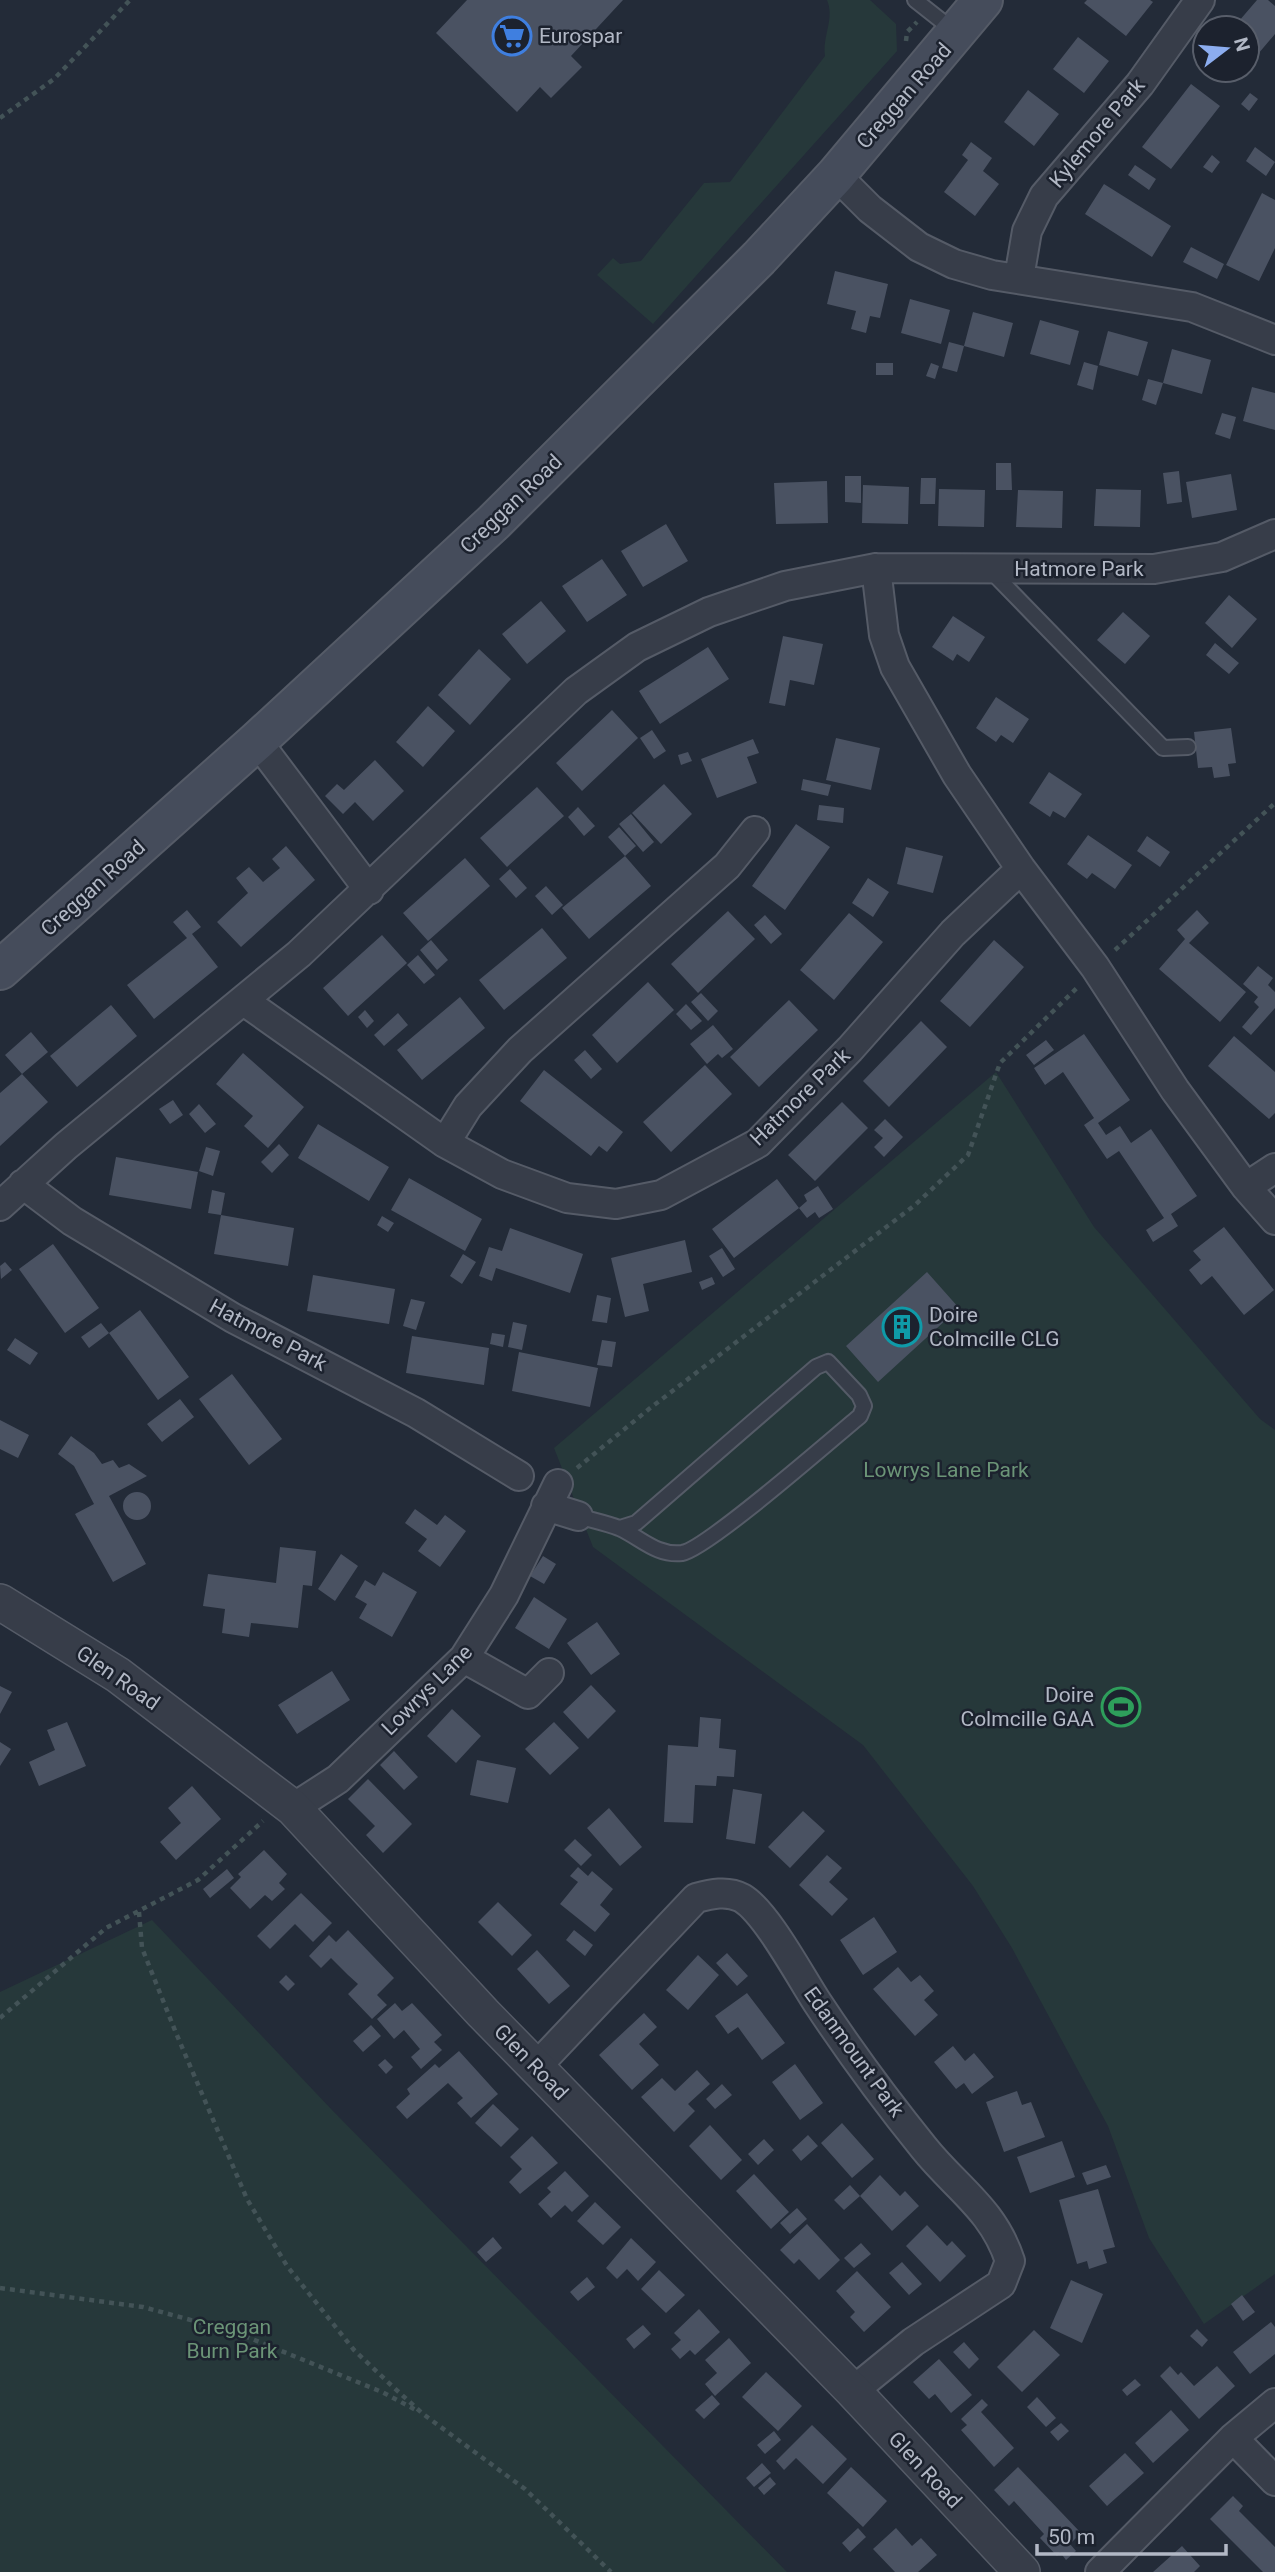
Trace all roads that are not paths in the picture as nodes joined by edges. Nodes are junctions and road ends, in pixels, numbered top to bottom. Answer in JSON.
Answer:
{"nodes":[{"id":1,"x":915,"y":0,"type":"edge"},
{"id":2,"x":983,"y":0,"type":"edge"},
{"id":3,"x":1200,"y":0,"type":"edge"},
{"id":4,"x":957,"y":33,"type":"junction"},
{"id":5,"x":835,"y":175,"type":"junction"},
{"id":6,"x":1018,"y":278,"type":"junction"},
{"id":7,"x":1275,"y":340,"type":"edge"},
{"id":8,"x":1275,"y":534,"type":"edge"},
{"id":9,"x":876,"y":568,"type":"junction"},
{"id":10,"x":989,"y":569,"type":"junction"},
{"id":11,"x":257,"y":741,"type":"junction"},
{"id":12,"x":1188,"y":747,"type":"dead end"},
{"id":13,"x":755,"y":831,"type":"dead end"},
{"id":14,"x":1021,"y":869,"type":"junction"},
{"id":15,"x":369,"y":890,"type":"junction"},
{"id":16,"x":0,"y":970,"type":"edge"},
{"id":17,"x":244,"y":1001,"type":"junction"},
{"id":18,"x":445,"y":1143,"type":"junction"},
{"id":19,"x":1275,"y":1168,"type":"edge"},
{"id":20,"x":23,"y":1184,"type":"junction"},
{"id":21,"x":1246,"y":1187,"type":"junction"},
{"id":22,"x":0,"y":1206,"type":"edge"},
{"id":23,"x":1275,"y":1220,"type":"edge"},
{"id":24,"x":519,"y":1476,"type":"dead end"},
{"id":25,"x":578,"y":1516,"type":"joint"},
{"id":26,"x":620,"y":1528,"type":"junction"},
{"id":27,"x":0,"y":1602,"type":"edge"},
{"id":28,"x":464,"y":1658,"type":"junction"},
{"id":29,"x":549,"y":1673,"type":"dead end"},
{"id":30,"x":289,"y":1805,"type":"junction"},
{"id":31,"x":536,"y":2067,"type":"junction"},
{"id":32,"x":853,"y":2391,"type":"junction"},
{"id":33,"x":1275,"y":2403,"type":"edge"},
{"id":34,"x":1233,"y":2438,"type":"junction"},
{"id":35,"x":1275,"y":2481,"type":"edge"},
{"id":36,"x":1022,"y":2572,"type":"edge"},
{"id":37,"x":1100,"y":2572,"type":"edge"}],
"edges":[{"from":1,"to":4,"type":"lane"},
{"from":2,"to":4,"type":"main road","name":"Creggan Road"},
{"from":3,"to":6,"type":"street","name":"Kylemore Park"},
{"from":4,"to":5,"type":"main road","name":"Creggan Road"},
{"from":5,"to":6,"type":"street"},
{"from":5,"to":11,"type":"main road","name":"Creggan Road"},
{"from":6,"to":7,"type":"street"},
{"from":8,"to":10,"type":"street","name":"Hatmore Park"},
{"from":9,"to":10,"type":"street","name":"Hatmore Park"},
{"from":9,"to":14,"type":"street"},
{"from":9,"to":15,"type":"street","name":"Hatmore Park"},
{"from":10,"to":12,"type":"lane"},
{"from":11,"to":15,"type":"street"},
{"from":11,"to":16,"type":"main road","name":"Creggan Road"},
{"from":13,"to":18,"type":"street"},
{"from":14,"to":18,"type":"street","name":"Hatmore Park"},
{"from":14,"to":21,"type":"street"},
{"from":15,"to":17,"type":"street","name":"Hatmore Park"},
{"from":17,"to":18,"type":"street","name":"Hatmore Park"},
{"from":17,"to":20,"type":"street","name":"Hatmore Park"},
{"from":19,"to":21,"type":"street"},
{"from":20,"to":22,"type":"street","name":"Hatmore Park"},
{"from":20,"to":24,"type":"street","name":"Hatmore Park"},
{"from":21,"to":23,"type":"street"},
{"from":25,"to":26,"type":"lane"},
{"from":25,"to":28,"type":"street","name":"Lowrys Lane"},
{"from":26,"to":26,"type":"lane"},
{"from":27,"to":30,"type":"street","name":"Glen Road"},
{"from":28,"to":29,"type":"street"},
{"from":28,"to":30,"type":"street","name":"Lowrys Lane"},
{"from":30,"to":31,"type":"street","name":"Glen Road"},
{"from":31,"to":32,"type":"street","name":"Glen Road"},
{"from":31,"to":32,"type":"street","name":"Edanmount Park"},
{"from":32,"to":36,"type":"street","name":"Glen Road"},
{"from":33,"to":34,"type":"street"},
{"from":34,"to":35,"type":"street"},
{"from":34,"to":37,"type":"street"}]}
